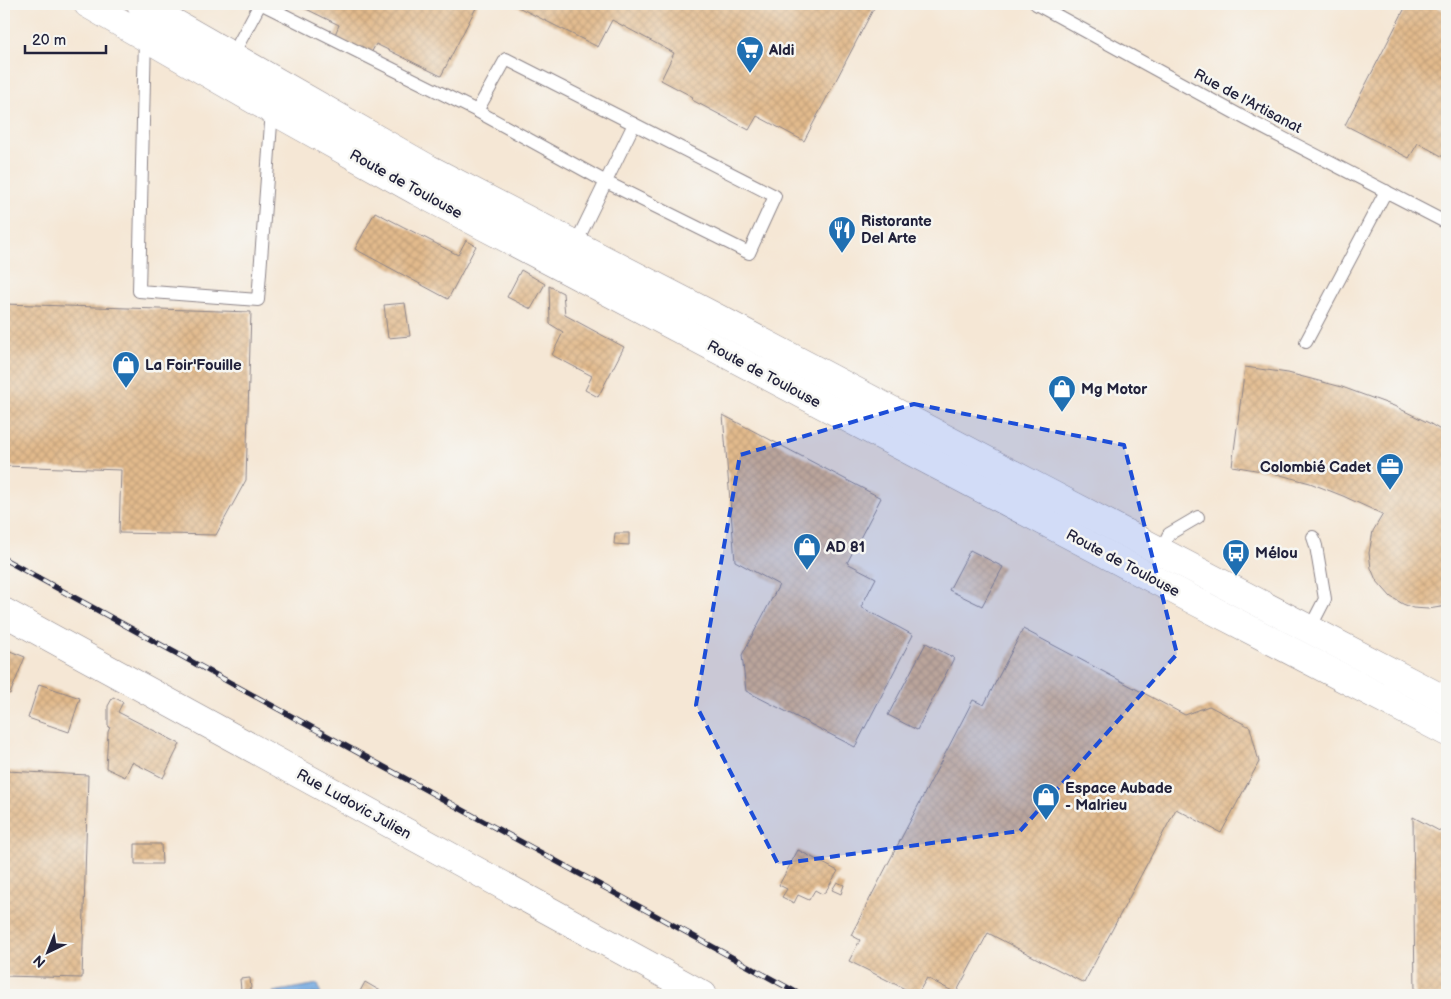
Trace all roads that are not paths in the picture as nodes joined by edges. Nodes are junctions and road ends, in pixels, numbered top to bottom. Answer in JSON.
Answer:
{"nodes":[{"id":1,"x":88,"y":4,"type":"edge"},
{"id":2,"x":142,"y":4,"type":"edge"},
{"id":3,"x":261,"y":4,"type":"edge"},
{"id":4,"x":1036,"y":4,"type":"edge"},
{"id":5,"x":145,"y":37,"type":"junction"},
{"id":6,"x":232,"y":56,"type":"junction"},
{"id":7,"x":272,"y":110,"type":"junction"},
{"id":8,"x":477,"y":111,"type":"junction"},
{"id":9,"x":634,"y":124,"type":"junction"},
{"id":10,"x":606,"y":182,"type":"junction"},
{"id":11,"x":1386,"y":191,"type":"junction"},
{"id":12,"x":1447,"y":223,"type":"edge"},
{"id":13,"x":575,"y":245,"type":"junction"},
{"id":14,"x":1306,"y":342,"type":"dead end"},
{"id":15,"x":1198,"y":517,"type":"dead end"},
{"id":16,"x":1313,"y":538,"type":"dead end"},
{"id":17,"x":1160,"y":551,"type":"junction"},
{"id":18,"x":1147,"y":575,"type":"junction"},
{"id":19,"x":4,"y":612,"type":"edge"},
{"id":20,"x":1310,"y":628,"type":"junction"},
{"id":21,"x":1296,"y":654,"type":"junction"},
{"id":22,"x":1447,"y":701,"type":"edge"},
{"id":23,"x":1447,"y":732,"type":"edge"},
{"id":24,"x":703,"y":995,"type":"edge"}],
"edges":[{"from":1,"to":5,"type":"main road","name":"Route de Toulouse"},
{"from":2,"to":6,"type":"main road"},
{"from":3,"to":6,"type":"lane"},
{"from":3,"to":8,"type":"lane"},
{"from":4,"to":11,"type":"lane","name":"Rue de l'Artisanat"},
{"from":5,"to":7,"type":"main road","name":"Route de Toulouse"},
{"from":5,"to":7,"type":"lane"},
{"from":6,"to":13,"type":"main road"},
{"from":7,"to":18,"type":"main road","name":"Route de Toulouse"},
{"from":8,"to":9,"type":"lane"},
{"from":8,"to":10,"type":"lane"},
{"from":9,"to":10,"type":"lane"},
{"from":9,"to":10,"type":"lane"},
{"from":10,"to":13,"type":"lane"},
{"from":11,"to":12,"type":"lane","name":"Rue de l'Artisanat"},
{"from":11,"to":14,"type":"lane"},
{"from":13,"to":17,"type":"main road"},
{"from":15,"to":17,"type":"lane"},
{"from":16,"to":20,"type":"lane"},
{"from":17,"to":18,"type":"lane"},
{"from":17,"to":20,"type":"main road"},
{"from":18,"to":21,"type":"main road","name":"Route de Toulouse"},
{"from":19,"to":24,"type":"main road","name":"Rue Ludovic Julien"},
{"from":20,"to":21,"type":"lane"},
{"from":20,"to":22,"type":"main road"},
{"from":21,"to":23,"type":"main road","name":"Route de Toulouse"}]}
